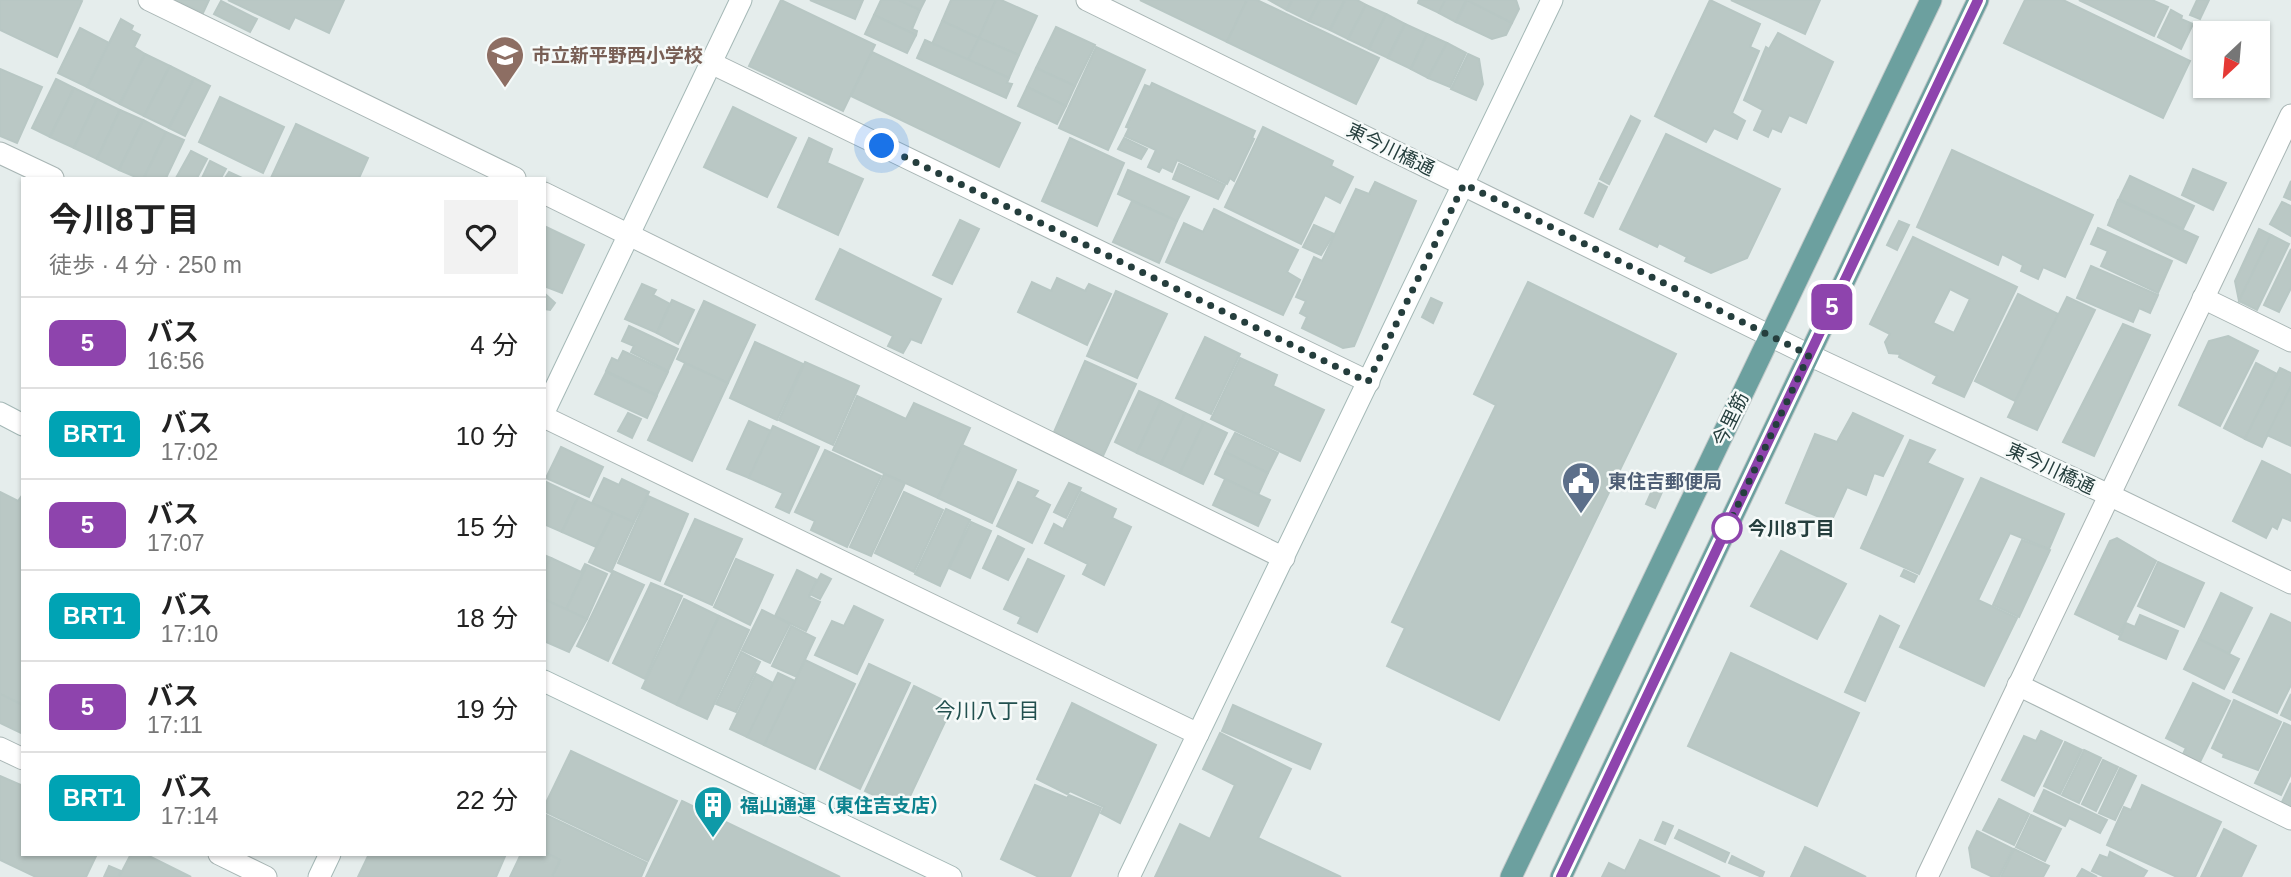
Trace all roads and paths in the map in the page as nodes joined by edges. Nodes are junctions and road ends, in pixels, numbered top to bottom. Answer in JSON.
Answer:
{"nodes":[{"id":1,"x":149,"y":0,"type":"edge"},
{"id":2,"x":741,"y":0,"type":"edge"},
{"id":3,"x":1087,"y":0,"type":"edge"},
{"id":4,"x":1552,"y":0,"type":"edge"},
{"id":5,"x":1931,"y":0,"type":"edge"},
{"id":6,"x":1978,"y":0,"type":"edge"},
{"id":7,"x":711,"y":63,"type":"junction"},
{"id":8,"x":2290,"y":119,"type":"edge"},
{"id":9,"x":0,"y":153,"type":"edge"},
{"id":10,"x":51,"y":177,"type":"edge"},
{"id":11,"x":513,"y":177,"type":"edge"},
{"id":12,"x":1464,"y":184,"type":"junction"},
{"id":13,"x":546,"y":194,"type":"edge"},
{"id":14,"x":629,"y":234,"type":"junction"},
{"id":15,"x":2203,"y":299,"type":"junction"},
{"id":16,"x":1770,"y":336,"type":"junction"},
{"id":17,"x":2291,"y":341,"type":"edge"},
{"id":18,"x":1809,"y":355,"type":"junction"},
{"id":19,"x":1368,"y":382,"type":"junction"},
{"id":20,"x":546,"y":410,"type":"edge"},
{"id":21,"x":0,"y":414,"type":"edge"},
{"id":22,"x":546,"y":415,"type":"edge"},
{"id":23,"x":21,"y":424,"type":"edge"},
{"id":24,"x":2109,"y":495,"type":"junction"},
{"id":25,"x":1284,"y":558,"type":"junction"},
{"id":26,"x":2291,"y":583,"type":"edge"},
{"id":27,"x":546,"y":682,"type":"edge"},
{"id":28,"x":2018,"y":685,"type":"junction"},
{"id":29,"x":1198,"y":734,"type":"junction"},
{"id":30,"x":0,"y":748,"type":"edge"},
{"id":31,"x":21,"y":758,"type":"edge"},
{"id":32,"x":2291,"y":819,"type":"edge"},
{"id":33,"x":223,"y":856,"type":"edge"},
{"id":34,"x":329,"y":856,"type":"edge"},
{"id":35,"x":1929,"y":876,"type":"edge"},
{"id":36,"x":266,"y":877,"type":"edge"},
{"id":37,"x":319,"y":877,"type":"edge"},
{"id":38,"x":951,"y":877,"type":"edge"},
{"id":39,"x":1129,"y":877,"type":"edge"},
{"id":40,"x":1511,"y":877,"type":"edge"},
{"id":41,"x":1561,"y":877,"type":"edge"}],
"edges":[{"from":1,"to":11,"type":"street"},
{"from":2,"to":7,"type":"street"},
{"from":3,"to":12,"type":"street","name":"東今川橋通"},
{"from":4,"to":12,"type":"street"},
{"from":5,"to":16,"type":"main road","name":"今里筋"},
{"from":6,"to":18,"type":"main road"},
{"from":7,"to":14,"type":"street"},
{"from":7,"to":19,"type":"street"},
{"from":8,"to":15,"type":"street"},
{"from":9,"to":10,"type":"street"},
{"from":12,"to":16,"type":"street","name":"東今川橋通"},
{"from":12,"to":19,"type":"street"},
{"from":13,"to":14,"type":"street"},
{"from":14,"to":20,"type":"street"},
{"from":14,"to":25,"type":"street"},
{"from":15,"to":17,"type":"street"},
{"from":15,"to":24,"type":"street"},
{"from":16,"to":18,"type":"street","name":"東今川橋通"},
{"from":16,"to":40,"type":"main road","name":"今里筋"},
{"from":18,"to":24,"type":"street","name":"東今川橋通"},
{"from":18,"to":41,"type":"main road"},
{"from":19,"to":25,"type":"street"},
{"from":21,"to":23,"type":"street"},
{"from":22,"to":29,"type":"street"},
{"from":24,"to":26,"type":"street","name":"東今川橋通"},
{"from":24,"to":28,"type":"street"},
{"from":25,"to":29,"type":"street"},
{"from":27,"to":38,"type":"street"},
{"from":28,"to":32,"type":"street"},
{"from":28,"to":35,"type":"street"},
{"from":29,"to":39,"type":"street"},
{"from":30,"to":31,"type":"street"},
{"from":33,"to":36,"type":"street"},
{"from":34,"to":37,"type":"street"}]}
